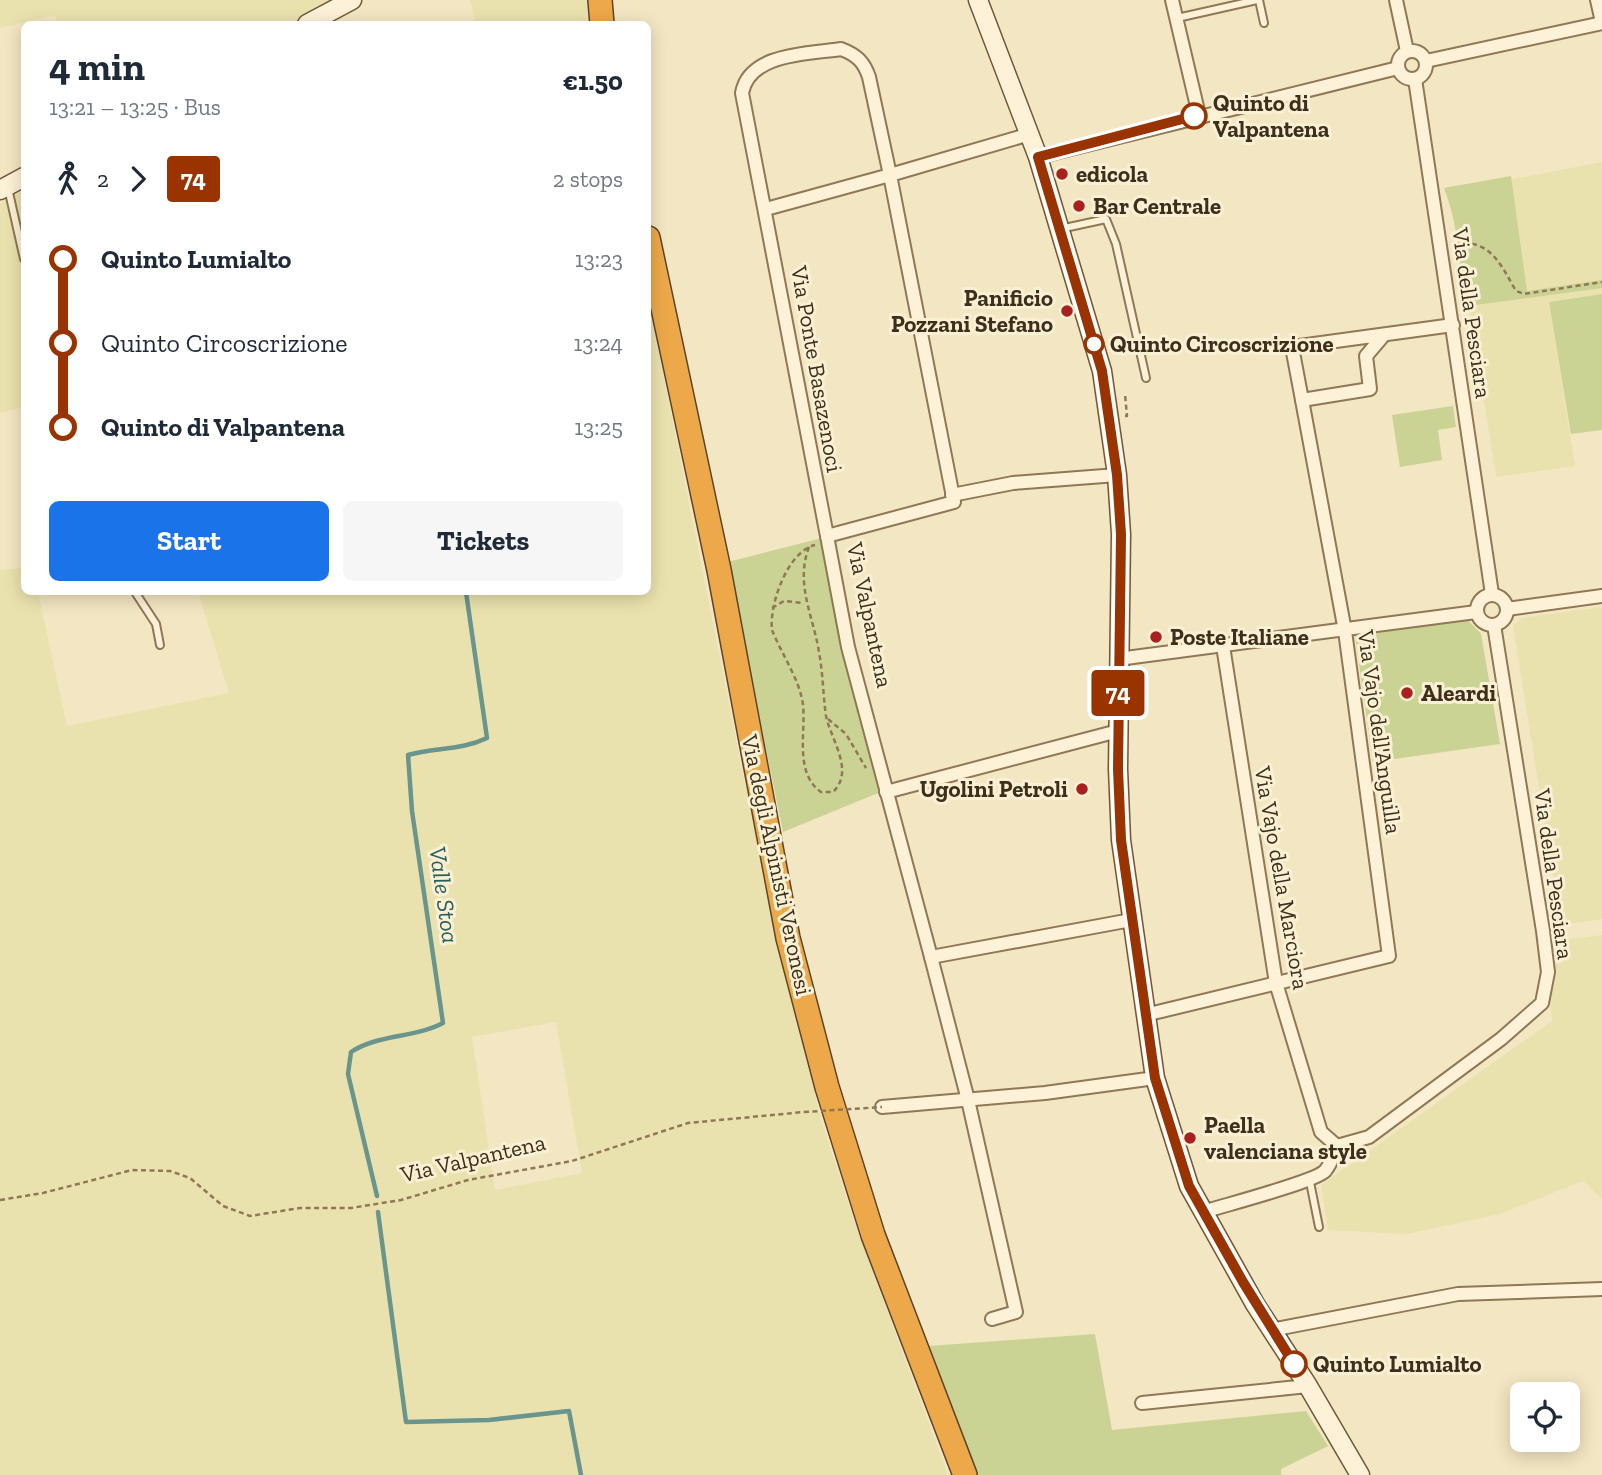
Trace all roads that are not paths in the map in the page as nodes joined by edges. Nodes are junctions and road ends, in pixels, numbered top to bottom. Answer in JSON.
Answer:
{"nodes":[{"id":1,"x":352,"y":0,"type":"edge"},
{"id":2,"x":600,"y":0,"type":"edge"},
{"id":3,"x":978,"y":0,"type":"edge"},
{"id":4,"x":1172,"y":0,"type":"edge"},
{"id":5,"x":1258,"y":0,"type":"edge"},
{"id":6,"x":1396,"y":0,"type":"edge"},
{"id":7,"x":1597,"y":0,"type":"edge"},
{"id":8,"x":1176,"y":18,"type":"junction"},
{"id":9,"x":313,"y":21,"type":"edge"},
{"id":10,"x":603,"y":21,"type":"edge"},
{"id":11,"x":1264,"y":23,"type":"dead end"},
{"id":12,"x":1602,"y":23,"type":"edge"},
{"id":13,"x":1407,"y":51,"type":"junction"},
{"id":14,"x":1426,"y":61,"type":"junction"},
{"id":15,"x":1398,"y":68,"type":"junction"},
{"id":16,"x":1415,"y":79,"type":"junction"},
{"id":17,"x":1199,"y":115,"type":"junction"},
{"id":18,"x":1030,"y":134,"type":"junction"},
{"id":19,"x":1038,"y":157,"type":"junction"},
{"id":20,"x":890,"y":175,"type":"junction"},
{"id":21,"x":21,"y":179,"type":"edge"},
{"id":22,"x":4,"y":188,"type":"edge"},
{"id":23,"x":766,"y":209,"type":"junction"},
{"id":24,"x":1060,"y":229,"type":"junction"},
{"id":25,"x":21,"y":248,"type":"edge"},
{"id":26,"x":651,"y":252,"type":"edge"},
{"id":27,"x":1453,"y":325,"type":"junction"},
{"id":28,"x":1383,"y":336,"type":"junction"},
{"id":29,"x":1344,"y":340,"type":"junction"},
{"id":30,"x":1366,"y":362,"type":"junction"},
{"id":31,"x":1146,"y":378,"type":"dead end"},
{"id":32,"x":1302,"y":400,"type":"junction"},
{"id":33,"x":1117,"y":475,"type":"junction"},
{"id":34,"x":952,"y":495,"type":"junction"},
{"id":35,"x":828,"y":539,"type":"junction"},
{"id":36,"x":1492,"y":594,"type":"junction"},
{"id":37,"x":137,"y":595,"type":"edge"},
{"id":38,"x":1602,"y":596,"type":"edge"},
{"id":39,"x":1507,"y":609,"type":"junction"},
{"id":40,"x":1476,"y":612,"type":"junction"},
{"id":41,"x":1494,"y":625,"type":"junction"},
{"id":42,"x":1345,"y":631,"type":"junction"},
{"id":43,"x":160,"y":645,"type":"dead end"},
{"id":44,"x":1223,"y":646,"type":"junction"},
{"id":45,"x":1118,"y":659,"type":"junction"},
{"id":46,"x":1118,"y":731,"type":"junction"},
{"id":47,"x":886,"y":792,"type":"junction"},
{"id":48,"x":1131,"y":920,"type":"junction"},
{"id":49,"x":931,"y":957,"type":"junction"},
{"id":50,"x":1276,"y":983,"type":"junction"},
{"id":51,"x":1144,"y":1014,"type":"junction"},
{"id":52,"x":1155,"y":1078,"type":"junction"},
{"id":53,"x":968,"y":1100,"type":"junction"},
{"id":54,"x":882,"y":1107,"type":"road end"},
{"id":55,"x":1337,"y":1146,"type":"junction"},
{"id":56,"x":1310,"y":1182,"type":"junction"},
{"id":57,"x":1203,"y":1213,"type":"junction"},
{"id":58,"x":1319,"y":1227,"type":"dead end"},
{"id":59,"x":1602,"y":1289,"type":"edge"},
{"id":60,"x":992,"y":1319,"type":"dead end"},
{"id":61,"x":1271,"y":1330,"type":"junction"},
{"id":62,"x":1308,"y":1385,"type":"junction"},
{"id":63,"x":1142,"y":1403,"type":"dead end"},
{"id":64,"x":965,"y":1475,"type":"edge"},
{"id":65,"x":1360,"y":1475,"type":"edge"}],
"edges":[{"from":1,"to":9,"type":"street"},
{"from":2,"to":10,"type":"highway"},
{"from":3,"to":18,"type":"street"},
{"from":4,"to":8,"type":"street"},
{"from":5,"to":8,"type":"lane"},
{"from":5,"to":11,"type":"lane"},
{"from":6,"to":13,"type":"street"},
{"from":7,"to":12,"type":"street"},
{"from":8,"to":17,"type":"street"},
{"from":12,"to":14,"type":"street"},
{"from":13,"to":14,"type":"street"},
{"from":13,"to":15,"type":"street"},
{"from":14,"to":16,"type":"street"},
{"from":15,"to":16,"type":"street"},
{"from":15,"to":17,"type":"street"},
{"from":16,"to":27,"type":"street","name":"Via della Pesciara"},
{"from":17,"to":19,"type":"street"},
{"from":18,"to":19,"type":"street"},
{"from":18,"to":20,"type":"street"},
{"from":19,"to":24,"type":"street"},
{"from":20,"to":23,"type":"street"},
{"from":20,"to":23,"type":"street","name":"Via Ponte Basazenoci"},
{"from":20,"to":34,"type":"street"},
{"from":21,"to":22,"type":"street"},
{"from":22,"to":25,"type":"lane"},
{"from":23,"to":35,"type":"street","name":"Via Ponte Basazenoci"},
{"from":24,"to":31,"type":"lane"},
{"from":24,"to":33,"type":"street"},
{"from":26,"to":64,"type":"highway","name":"Via degli Alpinisti Veronesi"},
{"from":27,"to":28,"type":"street","name":"Via Vajo dell'Anguilla"},
{"from":27,"to":36,"type":"street","name":"Via della Pesciara"},
{"from":28,"to":29,"type":"street","name":"Via Vajo dell'Anguilla"},
{"from":28,"to":30,"type":"street"},
{"from":29,"to":30,"type":"street"},
{"from":29,"to":32,"type":"street","name":"Via Vajo dell'Anguilla"},
{"from":30,"to":32,"type":"street"},
{"from":32,"to":42,"type":"street","name":"Via Vajo dell'Anguilla"},
{"from":33,"to":34,"type":"street","name":"Via Valpantena"},
{"from":33,"to":45,"type":"street"},
{"from":34,"to":35,"type":"street","name":"Via Valpantena"},
{"from":35,"to":47,"type":"street","name":"Via Valpantena"},
{"from":36,"to":39,"type":"street"},
{"from":36,"to":40,"type":"street"},
{"from":37,"to":43,"type":"lane"},
{"from":38,"to":39,"type":"street"},
{"from":39,"to":41,"type":"street"},
{"from":40,"to":41,"type":"street"},
{"from":40,"to":42,"type":"street"},
{"from":41,"to":55,"type":"street","name":"Via della Pesciara"},
{"from":42,"to":44,"type":"street"},
{"from":42,"to":50,"type":"street","name":"Via Vajo dell'Anguilla"},
{"from":44,"to":45,"type":"street"},
{"from":44,"to":50,"type":"street","name":"Via Vajo della Marciora"},
{"from":45,"to":46,"type":"street"},
{"from":46,"to":47,"type":"street"},
{"from":46,"to":48,"type":"street"},
{"from":47,"to":49,"type":"street","name":"Via Valpantena"},
{"from":48,"to":49,"type":"street"},
{"from":48,"to":51,"type":"street"},
{"from":49,"to":53,"type":"street","name":"Via Valpantena"},
{"from":50,"to":51,"type":"street"},
{"from":50,"to":55,"type":"street","name":"Via Vajo della Marciora"},
{"from":51,"to":52,"type":"street"},
{"from":52,"to":53,"type":"street"},
{"from":52,"to":57,"type":"street"},
{"from":53,"to":54,"type":"street"},
{"from":53,"to":60,"type":"street","name":"Via Valpantena"},
{"from":55,"to":56,"type":"street"},
{"from":56,"to":57,"type":"street"},
{"from":56,"to":58,"type":"lane"},
{"from":57,"to":61,"type":"street"},
{"from":59,"to":61,"type":"street"},
{"from":61,"to":62,"type":"street"},
{"from":62,"to":63,"type":"street"},
{"from":62,"to":65,"type":"street"}]}
